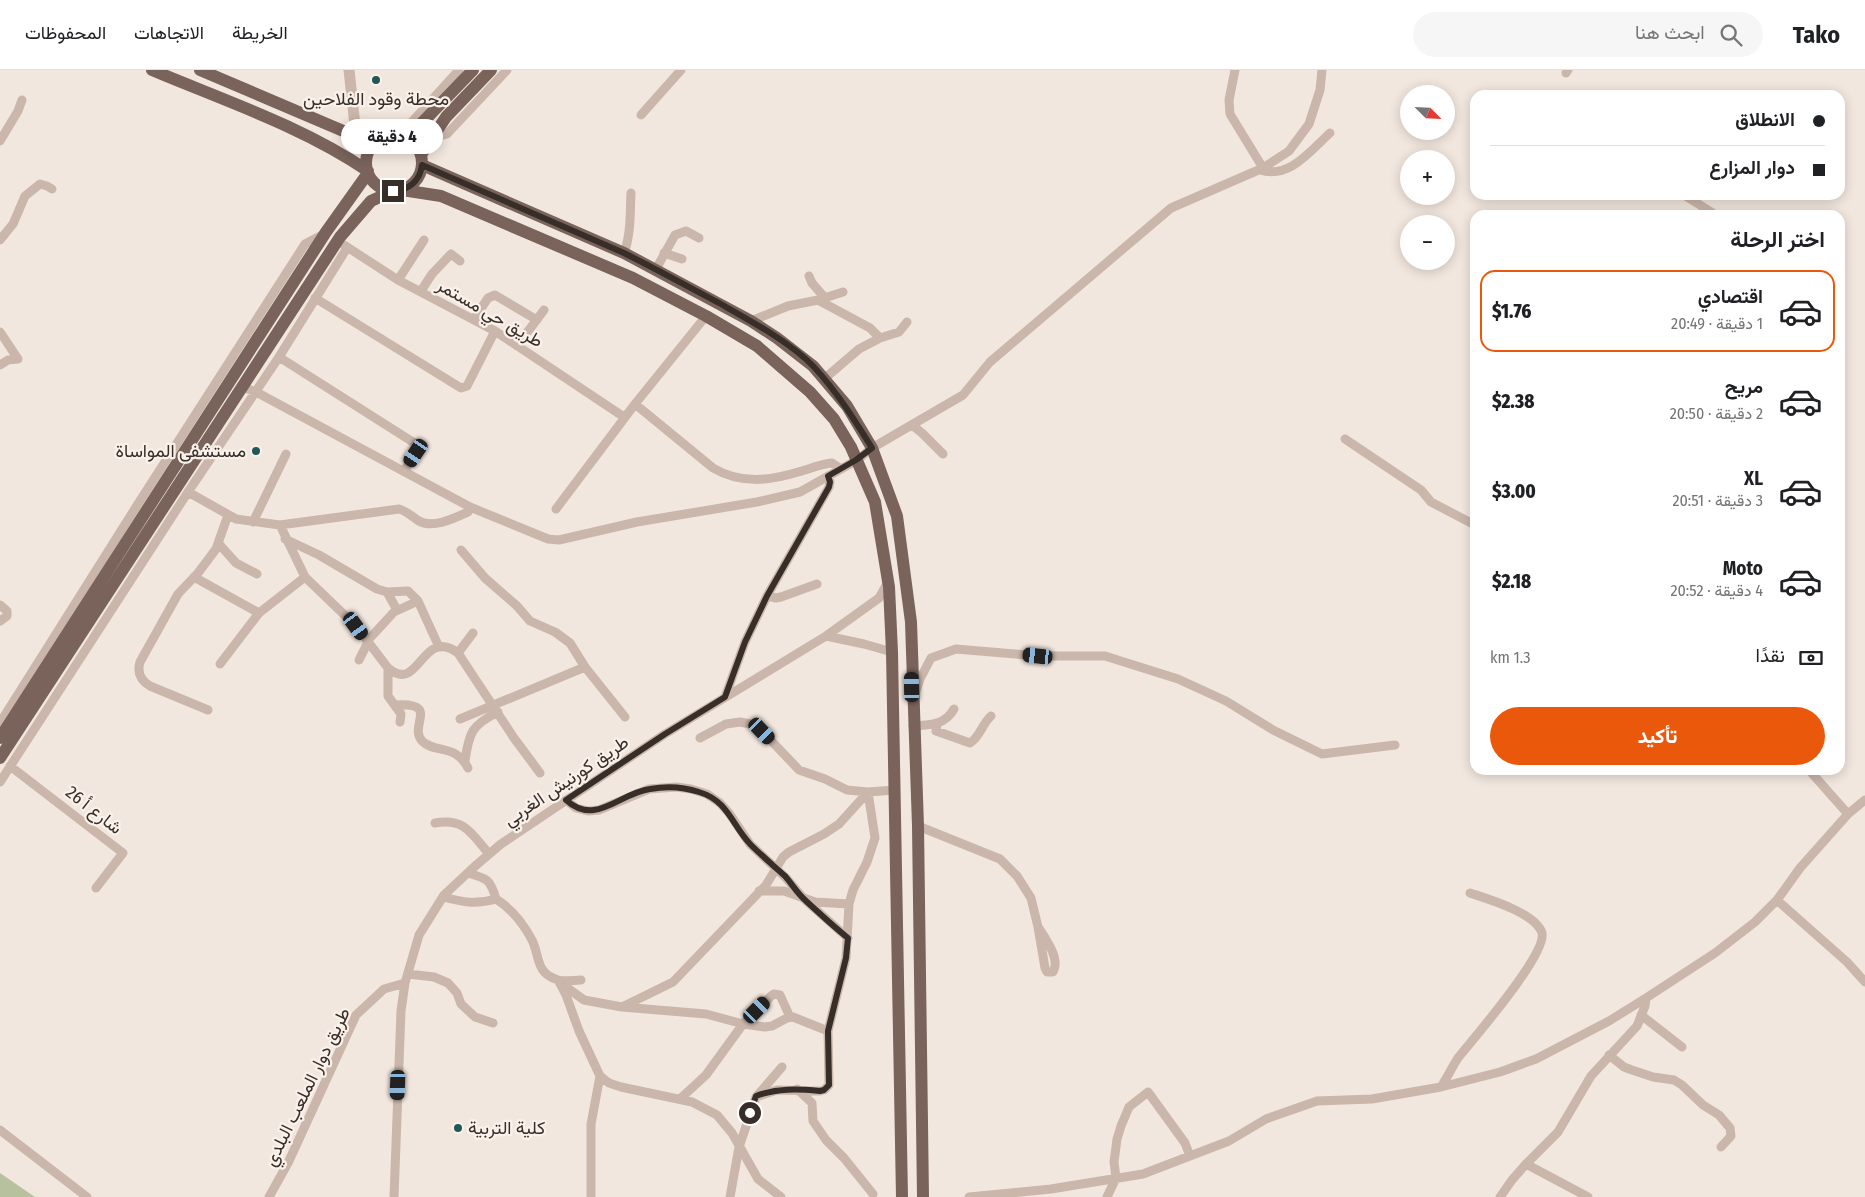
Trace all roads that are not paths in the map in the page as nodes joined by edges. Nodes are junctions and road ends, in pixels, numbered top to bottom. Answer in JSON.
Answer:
{"nodes":[{"id":1,"x":152,"y":70,"type":"edge"},
{"id":2,"x":200,"y":70,"type":"edge"},
{"id":3,"x":349,"y":70,"type":"edge"},
{"id":4,"x":459,"y":70,"type":"edge"},
{"id":5,"x":473,"y":70,"type":"edge"},
{"id":6,"x":491,"y":70,"type":"edge"},
{"id":7,"x":507,"y":70,"type":"edge"},
{"id":8,"x":681,"y":70,"type":"edge"},
{"id":9,"x":1235,"y":70,"type":"edge"},
{"id":10,"x":1322,"y":70,"type":"edge"},
{"id":11,"x":22,"y":100,"type":"dead end"},
{"id":12,"x":641,"y":115,"type":"dead end"},
{"id":13,"x":1330,"y":133,"type":"dead end"},
{"id":14,"x":356,"y":135,"type":"junction"},
{"id":15,"x":401,"y":136,"type":"junction"},
{"id":16,"x":433,"y":138,"type":"junction"},
{"id":17,"x":381,"y":139,"type":"junction"},
{"id":18,"x":0,"y":141,"type":"edge"},
{"id":19,"x":421,"y":160,"type":"junction"},
{"id":20,"x":1262,"y":169,"type":"junction"},
{"id":21,"x":368,"y":172,"type":"junction"},
{"id":22,"x":52,"y":189,"type":"dead end"},
{"id":23,"x":397,"y":190,"type":"junction"},
{"id":24,"x":631,"y":193,"type":"dead end"},
{"id":25,"x":1692,"y":200,"type":"edge"},
{"id":26,"x":1708,"y":210,"type":"edge"},
{"id":27,"x":326,"y":232,"type":"junction"},
{"id":28,"x":699,"y":238,"type":"dead end"},
{"id":29,"x":0,"y":240,"type":"edge"},
{"id":30,"x":424,"y":240,"type":"dead end"},
{"id":31,"x":342,"y":244,"type":"junction"},
{"id":32,"x":624,"y":253,"type":"junction"},
{"id":33,"x":664,"y":254,"type":"junction"},
{"id":34,"x":682,"y":259,"type":"dead end"},
{"id":35,"x":460,"y":261,"type":"dead end"},
{"id":36,"x":656,"y":269,"type":"junction"},
{"id":37,"x":809,"y":276,"type":"dead end"},
{"id":38,"x":398,"y":280,"type":"junction"},
{"id":39,"x":421,"y":291,"type":"junction"},
{"id":40,"x":843,"y":292,"type":"dead end"},
{"id":41,"x":316,"y":298,"type":"junction"},
{"id":42,"x":821,"y":299,"type":"junction"},
{"id":43,"x":544,"y":310,"type":"dead end"},
{"id":44,"x":706,"y":316,"type":"junction"},
{"id":45,"x":474,"y":319,"type":"junction"},
{"id":46,"x":536,"y":320,"type":"junction"},
{"id":47,"x":751,"y":321,"type":"junction"},
{"id":48,"x":907,"y":322,"type":"dead end"},
{"id":49,"x":495,"y":331,"type":"junction"},
{"id":50,"x":0,"y":332,"type":"edge"},
{"id":51,"x":880,"y":338,"type":"junction"},
{"id":52,"x":517,"y":346,"type":"junction"},
{"id":53,"x":279,"y":357,"type":"junction"},
{"id":54,"x":0,"y":364,"type":"edge"},
{"id":55,"x":824,"y":379,"type":"junction"},
{"id":56,"x":242,"y":387,"type":"junction"},
{"id":57,"x":256,"y":392,"type":"junction"},
{"id":58,"x":634,"y":404,"type":"junction"},
{"id":59,"x":624,"y":418,"type":"junction"},
{"id":60,"x":912,"y":425,"type":"junction"},
{"id":61,"x":1345,"y":439,"type":"dead end"},
{"id":62,"x":872,"y":448,"type":"junction"},
{"id":63,"x":286,"y":454,"type":"dead end"},
{"id":64,"x":943,"y":454,"type":"dead end"},
{"id":65,"x":856,"y":460,"type":"junction"},
{"id":66,"x":841,"y":469,"type":"junction"},
{"id":67,"x":404,"y":471,"type":"junction"},
{"id":68,"x":828,"y":476,"type":"junction"},
{"id":69,"x":188,"y":492,"type":"junction"},
{"id":70,"x":470,"y":508,"type":"junction"},
{"id":71,"x":556,"y":509,"type":"dead end"},
{"id":72,"x":228,"y":515,"type":"junction"},
{"id":73,"x":253,"y":522,"type":"junction"},
{"id":74,"x":1470,"y":522,"type":"edge"},
{"id":75,"x":280,"y":525,"type":"junction"},
{"id":76,"x":286,"y":539,"type":"junction"},
{"id":77,"x":219,"y":544,"type":"junction"},
{"id":78,"x":462,"y":550,"type":"dead end"},
{"id":79,"x":257,"y":574,"type":"dead end"},
{"id":80,"x":194,"y":577,"type":"junction"},
{"id":81,"x":305,"y":577,"type":"junction"},
{"id":82,"x":888,"y":582,"type":"junction"},
{"id":83,"x":817,"y":584,"type":"dead end"},
{"id":84,"x":387,"y":592,"type":"junction"},
{"id":85,"x":767,"y":596,"type":"junction"},
{"id":86,"x":418,"y":601,"type":"junction"},
{"id":87,"x":0,"y":605,"type":"edge"},
{"id":88,"x":397,"y":610,"type":"junction"},
{"id":89,"x":259,"y":613,"type":"junction"},
{"id":90,"x":0,"y":621,"type":"edge"},
{"id":91,"x":473,"y":633,"type":"dead end"},
{"id":92,"x":826,"y":636,"type":"junction"},
{"id":93,"x":367,"y":642,"type":"junction"},
{"id":94,"x":439,"y":646,"type":"junction"},
{"id":95,"x":892,"y":652,"type":"junction"},
{"id":96,"x":458,"y":653,"type":"junction"},
{"id":97,"x":359,"y":660,"type":"dead end"},
{"id":98,"x":220,"y":664,"type":"dead end"},
{"id":99,"x":388,"y":668,"type":"junction"},
{"id":100,"x":585,"y":668,"type":"junction"},
{"id":101,"x":725,"y":697,"type":"junction"},
{"id":102,"x":912,"y":704,"type":"junction"},
{"id":103,"x":395,"y":705,"type":"junction"},
{"id":104,"x":496,"y":708,"type":"junction"},
{"id":105,"x":954,"y":709,"type":"dead end"},
{"id":106,"x":208,"y":710,"type":"dead end"},
{"id":107,"x":990,"y":716,"type":"dead end"},
{"id":108,"x":625,"y":717,"type":"dead end"},
{"id":109,"x":460,"y":718,"type":"dead end"},
{"id":110,"x":400,"y":722,"type":"dead end"},
{"id":111,"x":0,"y":724,"type":"edge"},
{"id":112,"x":937,"y":725,"type":"junction"},
{"id":113,"x":913,"y":726,"type":"junction"},
{"id":114,"x":0,"y":738,"type":"edge"},
{"id":115,"x":700,"y":738,"type":"dead end"},
{"id":116,"x":1395,"y":745,"type":"dead end"},
{"id":117,"x":5,"y":762,"type":"edge"},
{"id":118,"x":540,"y":773,"type":"dead end"},
{"id":119,"x":1813,"y":775,"type":"edge"},
{"id":120,"x":0,"y":782,"type":"edge"},
{"id":121,"x":895,"y":790,"type":"junction"},
{"id":122,"x":868,"y":792,"type":"junction"},
{"id":123,"x":566,"y":800,"type":"junction"},
{"id":124,"x":1865,"y":800,"type":"edge"},
{"id":125,"x":1848,"y":814,"type":"junction"},
{"id":126,"x":435,"y":823,"type":"dead end"},
{"id":127,"x":918,"y":826,"type":"junction"},
{"id":128,"x":489,"y":854,"type":"junction"},
{"id":129,"x":776,"y":868,"type":"junction"},
{"id":130,"x":468,"y":873,"type":"junction"},
{"id":131,"x":96,"y":888,"type":"dead end"},
{"id":132,"x":758,"y":891,"type":"junction"},
{"id":133,"x":1470,"y":893,"type":"dead end"},
{"id":134,"x":443,"y":897,"type":"junction"},
{"id":135,"x":496,"y":899,"type":"junction"},
{"id":136,"x":804,"y":899,"type":"junction"},
{"id":137,"x":1777,"y":900,"type":"junction"},
{"id":138,"x":849,"y":904,"type":"junction"},
{"id":139,"x":1038,"y":926,"type":"dead end"},
{"id":140,"x":848,"y":938,"type":"junction"},
{"id":141,"x":407,"y":978,"type":"junction"},
{"id":142,"x":558,"y":980,"type":"junction"},
{"id":143,"x":581,"y":980,"type":"dead end"},
{"id":144,"x":1865,"y":982,"type":"edge"},
{"id":145,"x":1646,"y":998,"type":"junction"},
{"id":146,"x":622,"y":1007,"type":"junction"},
{"id":147,"x":1641,"y":1015,"type":"junction"},
{"id":148,"x":790,"y":1017,"type":"junction"},
{"id":149,"x":492,"y":1023,"type":"dead end"},
{"id":150,"x":743,"y":1024,"type":"junction"},
{"id":151,"x":828,"y":1031,"type":"junction"},
{"id":152,"x":1682,"y":1047,"type":"dead end"},
{"id":153,"x":1609,"y":1055,"type":"junction"},
{"id":154,"x":782,"y":1067,"type":"dead end"},
{"id":155,"x":600,"y":1076,"type":"junction"},
{"id":156,"x":1441,"y":1088,"type":"junction"},
{"id":157,"x":797,"y":1089,"type":"junction"},
{"id":158,"x":756,"y":1096,"type":"junction"},
{"id":159,"x":681,"y":1098,"type":"junction"},
{"id":160,"x":0,"y":1130,"type":"edge"},
{"id":161,"x":739,"y":1147,"type":"junction"},
{"id":162,"x":1721,"y":1147,"type":"dead end"},
{"id":163,"x":1190,"y":1156,"type":"junction"},
{"id":164,"x":1526,"y":1164,"type":"junction"},
{"id":165,"x":1116,"y":1178,"type":"junction"},
{"id":166,"x":873,"y":1194,"type":"dead end"},
{"id":167,"x":87,"y":1197,"type":"edge"},
{"id":168,"x":269,"y":1197,"type":"edge"},
{"id":169,"x":394,"y":1197,"type":"edge"},
{"id":170,"x":591,"y":1197,"type":"edge"},
{"id":171,"x":730,"y":1197,"type":"edge"},
{"id":172,"x":781,"y":1197,"type":"edge"},
{"id":173,"x":902,"y":1197,"type":"edge"},
{"id":174,"x":923,"y":1197,"type":"edge"},
{"id":175,"x":969,"y":1197,"type":"edge"},
{"id":176,"x":1107,"y":1197,"type":"edge"},
{"id":177,"x":1500,"y":1197,"type":"edge"},
{"id":178,"x":1588,"y":1197,"type":"edge"}],
"edges":[{"from":1,"to":21,"type":"main road"},
{"from":2,"to":14,"type":"main road"},
{"from":3,"to":14,"type":"street"},
{"from":4,"to":15,"type":"street"},
{"from":5,"to":15,"type":"main road"},
{"from":6,"to":16,"type":"main road"},
{"from":7,"to":16,"type":"street"},
{"from":8,"to":12,"type":"street"},
{"from":9,"to":20,"type":"street"},
{"from":10,"to":20,"type":"street"},
{"from":11,"to":18,"type":"street"},
{"from":13,"to":20,"type":"street"},
{"from":14,"to":17,"type":"main road"},
{"from":15,"to":17,"type":"main road"},
{"from":15,"to":19,"type":"main road"},
{"from":16,"to":19,"type":"main road"},
{"from":17,"to":21,"type":"main road"},
{"from":19,"to":23,"type":"main road"},
{"from":19,"to":32,"type":"main road"},
{"from":20,"to":60,"type":"street"},
{"from":21,"to":23,"type":"main road"},
{"from":21,"to":27,"type":"main road"},
{"from":22,"to":29,"type":"street"},
{"from":23,"to":31,"type":"main road"},
{"from":23,"to":44,"type":"main road"},
{"from":24,"to":32,"type":"street"},
{"from":25,"to":26,"type":"street"},
{"from":27,"to":111,"type":"street"},
{"from":27,"to":114,"type":"main road"},
{"from":28,"to":33,"type":"street"},
{"from":30,"to":38,"type":"street"},
{"from":31,"to":38,"type":"street","name":"طريق حي مستمر"},
{"from":31,"to":41,"type":"street"},
{"from":31,"to":56,"type":"main road"},
{"from":32,"to":36,"type":"main road"},
{"from":33,"to":34,"type":"street"},
{"from":33,"to":36,"type":"street"},
{"from":35,"to":39,"type":"street"},
{"from":36,"to":47,"type":"main road"},
{"from":37,"to":42,"type":"street"},
{"from":38,"to":39,"type":"street","name":"طريق حي مستمر"},
{"from":39,"to":45,"type":"street","name":"طريق حي مستمر"},
{"from":40,"to":42,"type":"street"},
{"from":41,"to":49,"type":"street"},
{"from":41,"to":53,"type":"street"},
{"from":42,"to":47,"type":"street"},
{"from":42,"to":51,"type":"street"},
{"from":43,"to":46,"type":"street"},
{"from":44,"to":58,"type":"street"},
{"from":44,"to":65,"type":"main road"},
{"from":45,"to":46,"type":"street"},
{"from":45,"to":49,"type":"street","name":"طريق حي مستمر"},
{"from":46,"to":52,"type":"street"},
{"from":47,"to":55,"type":"main road"},
{"from":48,"to":51,"type":"street"},
{"from":49,"to":52,"type":"street","name":"طريق حي مستمر"},
{"from":50,"to":54,"type":"street"},
{"from":51,"to":55,"type":"street"},
{"from":52,"to":59,"type":"street","name":"طريق حي مستمر"},
{"from":53,"to":57,"type":"street"},
{"from":53,"to":67,"type":"street"},
{"from":55,"to":62,"type":"main road"},
{"from":56,"to":57,"type":"street"},
{"from":56,"to":117,"type":"main road"},
{"from":57,"to":67,"type":"street"},
{"from":57,"to":69,"type":"street"},
{"from":58,"to":59,"type":"street"},
{"from":58,"to":66,"type":"street"},
{"from":59,"to":71,"type":"street"},
{"from":60,"to":62,"type":"street"},
{"from":60,"to":64,"type":"street"},
{"from":61,"to":74,"type":"street"},
{"from":62,"to":65,"type":"street"},
{"from":62,"to":102,"type":"main road"},
{"from":63,"to":73,"type":"street"},
{"from":65,"to":66,"type":"street"},
{"from":65,"to":82,"type":"main road"},
{"from":66,"to":68,"type":"street"},
{"from":67,"to":70,"type":"street"},
{"from":68,"to":70,"type":"street"},
{"from":68,"to":85,"type":"street"},
{"from":69,"to":72,"type":"street"},
{"from":69,"to":117,"type":"street"},
{"from":70,"to":75,"type":"street"},
{"from":72,"to":73,"type":"street"},
{"from":72,"to":77,"type":"street"},
{"from":73,"to":75,"type":"street"},
{"from":75,"to":76,"type":"street"},
{"from":76,"to":81,"type":"street"},
{"from":76,"to":84,"type":"street"},
{"from":77,"to":79,"type":"street"},
{"from":77,"to":80,"type":"street"},
{"from":78,"to":100,"type":"street"},
{"from":80,"to":89,"type":"street"},
{"from":80,"to":106,"type":"street"},
{"from":81,"to":89,"type":"street"},
{"from":81,"to":93,"type":"street"},
{"from":82,"to":92,"type":"street","name":"طريق كورنيش الغربي"},
{"from":82,"to":95,"type":"main road"},
{"from":83,"to":85,"type":"street"},
{"from":84,"to":86,"type":"street"},
{"from":84,"to":88,"type":"street"},
{"from":85,"to":101,"type":"street"},
{"from":86,"to":88,"type":"street"},
{"from":86,"to":94,"type":"street"},
{"from":87,"to":90,"type":"street"},
{"from":88,"to":93,"type":"street"},
{"from":89,"to":98,"type":"street"},
{"from":91,"to":96,"type":"street"},
{"from":92,"to":95,"type":"street"},
{"from":92,"to":101,"type":"street","name":"طريق كورنيش الغربي"},
{"from":93,"to":97,"type":"street"},
{"from":93,"to":99,"type":"street"},
{"from":94,"to":96,"type":"street"},
{"from":94,"to":99,"type":"street"},
{"from":95,"to":121,"type":"main road"},
{"from":96,"to":104,"type":"street"},
{"from":99,"to":103,"type":"street"},
{"from":100,"to":104,"type":"street"},
{"from":100,"to":108,"type":"street"},
{"from":101,"to":123,"type":"street","name":"طريق كورنيش الغربي"},
{"from":102,"to":113,"type":"main road"},
{"from":102,"to":116,"type":"street"},
{"from":103,"to":104,"type":"street"},
{"from":103,"to":110,"type":"street"},
{"from":104,"to":109,"type":"street"},
{"from":104,"to":118,"type":"street"},
{"from":105,"to":112,"type":"street"},
{"from":107,"to":112,"type":"street"},
{"from":112,"to":113,"type":"street"},
{"from":113,"to":127,"type":"main road"},
{"from":115,"to":122,"type":"street"},
{"from":117,"to":120,"type":"street"},
{"from":117,"to":131,"type":"street","name":"شارع أ 26"},
{"from":119,"to":125,"type":"street"},
{"from":121,"to":122,"type":"street"},
{"from":121,"to":173,"type":"main road"},
{"from":122,"to":129,"type":"street"},
{"from":122,"to":138,"type":"street"},
{"from":123,"to":128,"type":"street","name":"طريق كورنيش الغربي"},
{"from":123,"to":129,"type":"street"},
{"from":124,"to":125,"type":"street"},
{"from":125,"to":137,"type":"street"},
{"from":126,"to":128,"type":"street"},
{"from":127,"to":139,"type":"street"},
{"from":127,"to":174,"type":"main road"},
{"from":128,"to":130,"type":"street","name":"طريق كورنيش الغربي"},
{"from":129,"to":132,"type":"street"},
{"from":129,"to":136,"type":"street"},
{"from":130,"to":134,"type":"street","name":"طريق كورنيش الغربي"},
{"from":130,"to":135,"type":"street"},
{"from":132,"to":136,"type":"street"},
{"from":132,"to":146,"type":"street"},
{"from":133,"to":156,"type":"street"},
{"from":134,"to":135,"type":"street"},
{"from":134,"to":141,"type":"street","name":"طريق كورنيش الغربي"},
{"from":135,"to":142,"type":"street"},
{"from":136,"to":138,"type":"street"},
{"from":136,"to":140,"type":"street"},
{"from":137,"to":144,"type":"street"},
{"from":137,"to":145,"type":"street"},
{"from":138,"to":140,"type":"street"},
{"from":140,"to":151,"type":"street"},
{"from":141,"to":149,"type":"street"},
{"from":141,"to":168,"type":"street","name":"طريق دوار الملعب البلدي"},
{"from":141,"to":169,"type":"street","name":"طريق كورنيش الغربي"},
{"from":142,"to":143,"type":"street"},
{"from":142,"to":146,"type":"street"},
{"from":142,"to":155,"type":"street"},
{"from":145,"to":147,"type":"street"},
{"from":145,"to":156,"type":"street"},
{"from":146,"to":150,"type":"street"},
{"from":147,"to":152,"type":"street"},
{"from":147,"to":153,"type":"street"},
{"from":148,"to":150,"type":"street"},
{"from":148,"to":150,"type":"street"},
{"from":148,"to":151,"type":"street"},
{"from":150,"to":159,"type":"street"},
{"from":151,"to":157,"type":"street"},
{"from":153,"to":162,"type":"street"},
{"from":153,"to":164,"type":"street"},
{"from":154,"to":158,"type":"street"},
{"from":155,"to":159,"type":"street"},
{"from":155,"to":170,"type":"street"},
{"from":156,"to":163,"type":"street"},
{"from":157,"to":158,"type":"street"},
{"from":157,"to":166,"type":"street"},
{"from":158,"to":161,"type":"street"},
{"from":159,"to":161,"type":"street"},
{"from":160,"to":167,"type":"street"},
{"from":161,"to":171,"type":"street"},
{"from":161,"to":172,"type":"street"},
{"from":163,"to":165,"type":"street"},
{"from":163,"to":165,"type":"street"},
{"from":164,"to":177,"type":"street"},
{"from":164,"to":178,"type":"street"},
{"from":165,"to":175,"type":"street"},
{"from":165,"to":176,"type":"street"}]}
